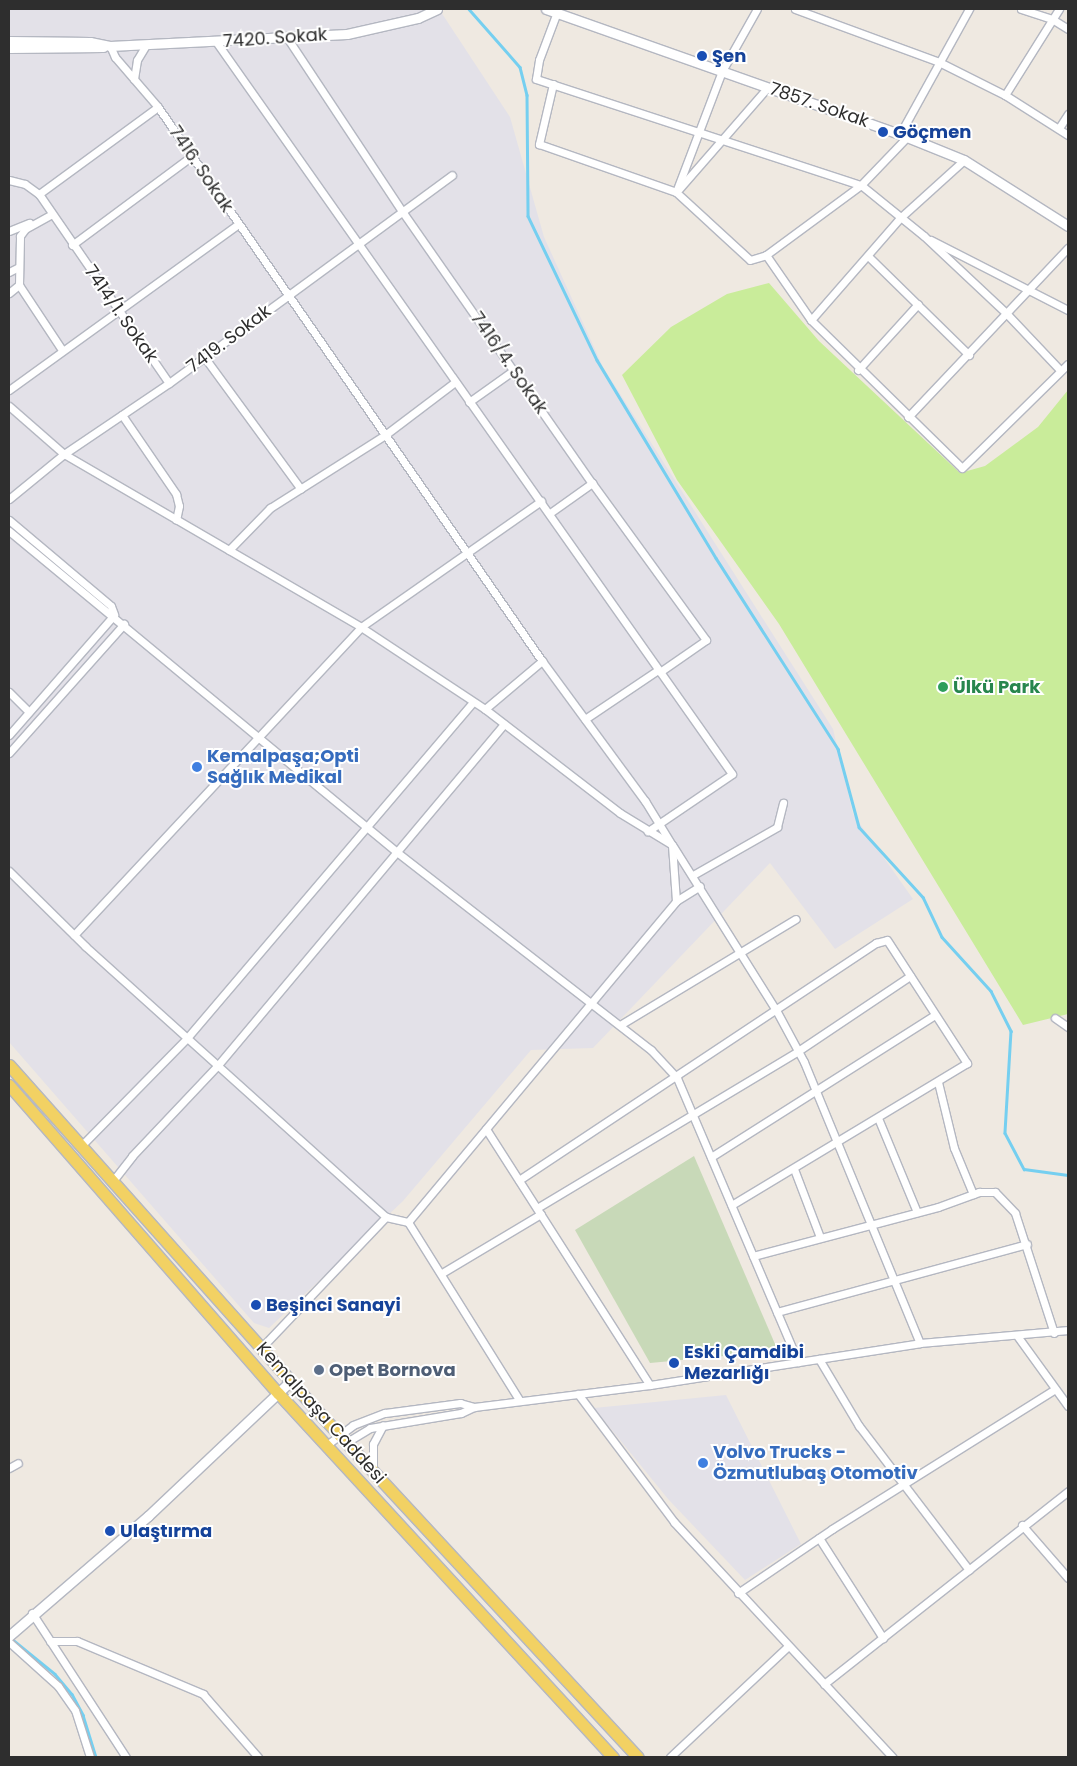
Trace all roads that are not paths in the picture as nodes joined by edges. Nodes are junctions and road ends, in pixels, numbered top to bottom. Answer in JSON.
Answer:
{"nodes":[{"id":1,"x":437,"y":9,"type":"edge"},
{"id":2,"x":546,"y":9,"type":"edge"},
{"id":3,"x":757,"y":9,"type":"edge"},
{"id":4,"x":795,"y":9,"type":"edge"},
{"id":5,"x":969,"y":9,"type":"edge"},
{"id":6,"x":1021,"y":9,"type":"edge"},
{"id":7,"x":1059,"y":9,"type":"edge"},
{"id":8,"x":557,"y":12,"type":"junction"},
{"id":9,"x":1052,"y":19,"type":"junction"},
{"id":10,"x":1068,"y":30,"type":"edge"},
{"id":11,"x":286,"y":36,"type":"junction"},
{"id":12,"x":9,"y":41,"type":"edge"},
{"id":13,"x":217,"y":42,"type":"junction"},
{"id":14,"x":146,"y":45,"type":"junction"},
{"id":15,"x":109,"y":46,"type":"junction"},
{"id":16,"x":9,"y":48,"type":"edge"},
{"id":17,"x":939,"y":62,"type":"junction"},
{"id":18,"x":722,"y":71,"type":"junction"},
{"id":19,"x":134,"y":80,"type":"junction"},
{"id":20,"x":553,"y":84,"type":"junction"},
{"id":21,"x":768,"y":87,"type":"junction"},
{"id":22,"x":1005,"y":95,"type":"junction"},
{"id":23,"x":158,"y":107,"type":"junction"},
{"id":24,"x":1068,"y":114,"type":"edge"},
{"id":25,"x":1059,"y":128,"type":"junction"},
{"id":26,"x":698,"y":132,"type":"junction"},
{"id":27,"x":904,"y":135,"type":"junction"},
{"id":28,"x":1068,"y":135,"type":"edge"},
{"id":29,"x":722,"y":139,"type":"junction"},
{"id":30,"x":192,"y":156,"type":"junction"},
{"id":31,"x":964,"y":160,"type":"junction"},
{"id":32,"x":452,"y":175,"type":"dead end"},
{"id":33,"x":9,"y":180,"type":"edge"},
{"id":34,"x":861,"y":185,"type":"junction"},
{"id":35,"x":676,"y":192,"type":"junction"},
{"id":36,"x":39,"y":194,"type":"junction"},
{"id":37,"x":402,"y":212,"type":"junction"},
{"id":38,"x":52,"y":214,"type":"junction"},
{"id":39,"x":901,"y":217,"type":"junction"},
{"id":40,"x":238,"y":224,"type":"junction"},
{"id":41,"x":1068,"y":226,"type":"edge"},
{"id":42,"x":9,"y":231,"type":"edge"},
{"id":43,"x":924,"y":236,"type":"junction"},
{"id":44,"x":359,"y":243,"type":"junction"},
{"id":45,"x":72,"y":245,"type":"junction"},
{"id":46,"x":1068,"y":248,"type":"edge"},
{"id":47,"x":766,"y":255,"type":"junction"},
{"id":48,"x":869,"y":257,"type":"junction"},
{"id":49,"x":19,"y":267,"type":"junction"},
{"id":50,"x":9,"y":272,"type":"edge"},
{"id":51,"x":19,"y":285,"type":"junction"},
{"id":52,"x":1030,"y":288,"type":"junction"},
{"id":53,"x":9,"y":293,"type":"edge"},
{"id":54,"x":289,"y":295,"type":"junction"},
{"id":55,"x":918,"y":304,"type":"junction"},
{"id":56,"x":118,"y":310,"type":"junction"},
{"id":57,"x":1068,"y":310,"type":"edge"},
{"id":58,"x":1006,"y":313,"type":"junction"},
{"id":59,"x":811,"y":320,"type":"junction"},
{"id":60,"x":62,"y":350,"type":"junction"},
{"id":61,"x":969,"y":355,"type":"junction"},
{"id":62,"x":205,"y":358,"type":"junction"},
{"id":63,"x":1068,"y":364,"type":"edge"},
{"id":64,"x":514,"y":370,"type":"junction"},
{"id":65,"x":858,"y":370,"type":"junction"},
{"id":66,"x":1060,"y":370,"type":"junction"},
{"id":67,"x":455,"y":382,"type":"junction"},
{"id":68,"x":169,"y":383,"type":"junction"},
{"id":69,"x":9,"y":390,"type":"edge"},
{"id":70,"x":469,"y":402,"type":"junction"},
{"id":71,"x":9,"y":406,"type":"edge"},
{"id":72,"x":122,"y":415,"type":"junction"},
{"id":73,"x":908,"y":417,"type":"junction"},
{"id":74,"x":385,"y":435,"type":"junction"},
{"id":75,"x":64,"y":454,"type":"junction"},
{"id":76,"x":592,"y":483,"type":"junction"},
{"id":77,"x":301,"y":489,"type":"junction"},
{"id":78,"x":9,"y":499,"type":"edge"},
{"id":79,"x":541,"y":501,"type":"junction"},
{"id":80,"x":550,"y":513,"type":"junction"},
{"id":81,"x":9,"y":520,"type":"edge"},
{"id":82,"x":176,"y":520,"type":"junction"},
{"id":83,"x":9,"y":530,"type":"edge"},
{"id":84,"x":229,"y":550,"type":"junction"},
{"id":85,"x":468,"y":554,"type":"junction"},
{"id":86,"x":114,"y":614,"type":"junction"},
{"id":87,"x":124,"y":624,"type":"junction"},
{"id":88,"x":361,"y":626,"type":"junction"},
{"id":89,"x":542,"y":661,"type":"junction"},
{"id":90,"x":659,"y":671,"type":"junction"},
{"id":91,"x":9,"y":692,"type":"edge"},
{"id":92,"x":473,"y":702,"type":"junction"},
{"id":93,"x":484,"y":709,"type":"junction"},
{"id":94,"x":29,"y":712,"type":"junction"},
{"id":95,"x":585,"y":719,"type":"junction"},
{"id":96,"x":504,"y":724,"type":"junction"},
{"id":97,"x":9,"y":735,"type":"edge"},
{"id":98,"x":258,"y":736,"type":"junction"},
{"id":99,"x":9,"y":753,"type":"edge"},
{"id":100,"x":783,"y":803,"type":"dead end"},
{"id":101,"x":660,"y":823,"type":"junction"},
{"id":102,"x":365,"y":825,"type":"junction"},
{"id":103,"x":648,"y":832,"type":"junction"},
{"id":104,"x":672,"y":844,"type":"junction"},
{"id":105,"x":398,"y":853,"type":"junction"},
{"id":106,"x":9,"y":871,"type":"edge"},
{"id":107,"x":693,"y":876,"type":"junction"},
{"id":108,"x":700,"y":886,"type":"junction"},
{"id":109,"x":676,"y":901,"type":"junction"},
{"id":110,"x":796,"y":919,"type":"dead end"},
{"id":111,"x":74,"y":935,"type":"junction"},
{"id":112,"x":741,"y":953,"type":"junction"},
{"id":113,"x":910,"y":976,"type":"junction"},
{"id":114,"x":591,"y":1004,"type":"junction"},
{"id":115,"x":776,"y":1010,"type":"junction"},
{"id":116,"x":936,"y":1015,"type":"junction"},
{"id":117,"x":1055,"y":1018,"type":"dead end"},
{"id":118,"x":620,"y":1026,"type":"junction"},
{"id":119,"x":1068,"y":1027,"type":"edge"},
{"id":120,"x":187,"y":1038,"type":"junction"},
{"id":121,"x":798,"y":1051,"type":"junction"},
{"id":122,"x":9,"y":1065,"type":"edge"},
{"id":123,"x":218,"y":1065,"type":"junction"},
{"id":124,"x":677,"y":1078,"type":"junction"},
{"id":125,"x":938,"y":1082,"type":"junction"},
{"id":126,"x":9,"y":1085,"type":"edge"},
{"id":127,"x":817,"y":1092,"type":"junction"},
{"id":128,"x":693,"y":1115,"type":"junction"},
{"id":129,"x":878,"y":1118,"type":"junction"},
{"id":130,"x":486,"y":1129,"type":"junction"},
{"id":131,"x":837,"y":1143,"type":"junction"},
{"id":132,"x":80,"y":1147,"type":"junction"},
{"id":133,"x":711,"y":1157,"type":"junction"},
{"id":134,"x":794,"y":1169,"type":"junction"},
{"id":135,"x":519,"y":1180,"type":"junction"},
{"id":136,"x":112,"y":1182,"type":"junction"},
{"id":137,"x":973,"y":1194,"type":"junction"},
{"id":138,"x":732,"y":1205,"type":"junction"},
{"id":139,"x":539,"y":1211,"type":"junction"},
{"id":140,"x":917,"y":1212,"type":"junction"},
{"id":141,"x":386,"y":1217,"type":"junction"},
{"id":142,"x":408,"y":1222,"type":"junction"},
{"id":143,"x":869,"y":1224,"type":"junction"},
{"id":144,"x":820,"y":1237,"type":"junction"},
{"id":145,"x":1027,"y":1244,"type":"junction"},
{"id":146,"x":753,"y":1256,"type":"junction"},
{"id":147,"x":442,"y":1273,"type":"junction"},
{"id":148,"x":893,"y":1281,"type":"junction"},
{"id":149,"x":777,"y":1312,"type":"junction"},
{"id":150,"x":1068,"y":1330,"type":"edge"},
{"id":151,"x":1054,"y":1333,"type":"junction"},
{"id":152,"x":1018,"y":1337,"type":"junction"},
{"id":153,"x":920,"y":1343,"type":"junction"},
{"id":154,"x":262,"y":1347,"type":"junction"},
{"id":155,"x":819,"y":1359,"type":"junction"},
{"id":156,"x":798,"y":1362,"type":"junction"},
{"id":157,"x":291,"y":1381,"type":"junction"},
{"id":158,"x":650,"y":1385,"type":"junction"},
{"id":159,"x":1055,"y":1389,"type":"junction"},
{"id":160,"x":278,"y":1393,"type":"junction"},
{"id":161,"x":578,"y":1394,"type":"junction"},
{"id":162,"x":520,"y":1402,"type":"junction"},
{"id":163,"x":1068,"y":1406,"type":"edge"},
{"id":164,"x":474,"y":1407,"type":"junction"},
{"id":165,"x":383,"y":1425,"type":"junction"},
{"id":166,"x":339,"y":1433,"type":"junction"},
{"id":167,"x":347,"y":1442,"type":"junction"},
{"id":168,"x":332,"y":1448,"type":"junction"},
{"id":169,"x":18,"y":1462,"type":"dead end"},
{"id":170,"x":9,"y":1468,"type":"edge"},
{"id":171,"x":373,"y":1471,"type":"junction"},
{"id":172,"x":904,"y":1486,"type":"junction"},
{"id":173,"x":1068,"y":1491,"type":"edge"},
{"id":174,"x":1022,"y":1525,"type":"junction"},
{"id":175,"x":819,"y":1538,"type":"junction"},
{"id":176,"x":970,"y":1570,"type":"junction"},
{"id":177,"x":1068,"y":1578,"type":"edge"},
{"id":178,"x":738,"y":1592,"type":"junction"},
{"id":179,"x":32,"y":1613,"type":"junction"},
{"id":180,"x":9,"y":1636,"type":"edge"},
{"id":181,"x":883,"y":1638,"type":"junction"},
{"id":182,"x":50,"y":1640,"type":"junction"},
{"id":183,"x":9,"y":1642,"type":"edge"},
{"id":184,"x":788,"y":1646,"type":"junction"},
{"id":185,"x":824,"y":1684,"type":"junction"},
{"id":186,"x":90,"y":1757,"type":"edge"},
{"id":187,"x":126,"y":1757,"type":"edge"},
{"id":188,"x":258,"y":1757,"type":"edge"},
{"id":189,"x":613,"y":1757,"type":"edge"},
{"id":190,"x":638,"y":1757,"type":"edge"},
{"id":191,"x":670,"y":1757,"type":"edge"},
{"id":192,"x":892,"y":1757,"type":"edge"}],
"edges":[{"from":1,"to":11,"type":"street","name":"7420. Sokak"},
{"from":2,"to":8,"type":"street"},
{"from":3,"to":18,"type":"street"},
{"from":4,"to":17,"type":"street"},
{"from":5,"to":17,"type":"street"},
{"from":6,"to":9,"type":"street"},
{"from":7,"to":9,"type":"street"},
{"from":8,"to":18,"type":"street","name":"7857. Sokak"},
{"from":8,"to":20,"type":"street"},
{"from":9,"to":10,"type":"street"},
{"from":9,"to":22,"type":"street"},
{"from":11,"to":13,"type":"street","name":"7420. Sokak"},
{"from":11,"to":37,"type":"street","name":"7416/4. Sokak"},
{"from":12,"to":15,"type":"street"},
{"from":13,"to":14,"type":"street","name":"7420. Sokak"},
{"from":13,"to":44,"type":"street"},
{"from":14,"to":15,"type":"street","name":"7420. Sokak"},
{"from":14,"to":19,"type":"street"},
{"from":15,"to":16,"type":"street"},
{"from":15,"to":19,"type":"street","name":"7416. Sokak"},
{"from":17,"to":22,"type":"street"},
{"from":17,"to":27,"type":"street"},
{"from":18,"to":21,"type":"street","name":"7857. Sokak"},
{"from":18,"to":26,"type":"street"},
{"from":19,"to":23,"type":"street","name":"7416. Sokak"},
{"from":20,"to":26,"type":"street"},
{"from":20,"to":35,"type":"street"},
{"from":21,"to":27,"type":"street","name":"7857. Sokak"},
{"from":21,"to":29,"type":"street"},
{"from":22,"to":25,"type":"street"},
{"from":23,"to":30,"type":"street","name":"7416. Sokak"},
{"from":23,"to":36,"type":"street"},
{"from":24,"to":25,"type":"street"},
{"from":25,"to":28,"type":"street"},
{"from":26,"to":29,"type":"street"},
{"from":26,"to":35,"type":"street"},
{"from":27,"to":31,"type":"street","name":"7857. Sokak"},
{"from":27,"to":34,"type":"street"},
{"from":29,"to":34,"type":"street"},
{"from":29,"to":35,"type":"street"},
{"from":30,"to":40,"type":"street","name":"7416. Sokak"},
{"from":30,"to":45,"type":"street"},
{"from":31,"to":39,"type":"street"},
{"from":31,"to":41,"type":"street","name":"7857. Sokak"},
{"from":32,"to":37,"type":"street","name":"7419. Sokak"},
{"from":33,"to":36,"type":"street"},
{"from":34,"to":39,"type":"street"},
{"from":34,"to":47,"type":"street"},
{"from":35,"to":47,"type":"street"},
{"from":36,"to":38,"type":"street","name":"7414/1. Sokak"},
{"from":37,"to":44,"type":"street","name":"7419. Sokak"},
{"from":37,"to":64,"type":"street","name":"7416/4. Sokak"},
{"from":38,"to":42,"type":"street"},
{"from":38,"to":45,"type":"street","name":"7414/1. Sokak"},
{"from":38,"to":49,"type":"street"},
{"from":39,"to":43,"type":"street"},
{"from":39,"to":48,"type":"street"},
{"from":40,"to":54,"type":"street","name":"7416. Sokak"},
{"from":40,"to":56,"type":"street"},
{"from":43,"to":52,"type":"street"},
{"from":43,"to":58,"type":"street"},
{"from":44,"to":54,"type":"street","name":"7419. Sokak"},
{"from":44,"to":67,"type":"street"},
{"from":45,"to":56,"type":"street","name":"7414/1. Sokak"},
{"from":46,"to":52,"type":"street"},
{"from":47,"to":59,"type":"street"},
{"from":48,"to":55,"type":"street"},
{"from":48,"to":59,"type":"street"},
{"from":49,"to":50,"type":"street"},
{"from":49,"to":51,"type":"street"},
{"from":51,"to":53,"type":"street"},
{"from":51,"to":60,"type":"street"},
{"from":52,"to":57,"type":"street"},
{"from":52,"to":58,"type":"street"},
{"from":54,"to":62,"type":"street","name":"7419. Sokak"},
{"from":54,"to":74,"type":"street","name":"7416. Sokak"},
{"from":55,"to":61,"type":"street"},
{"from":55,"to":65,"type":"street"},
{"from":56,"to":60,"type":"street"},
{"from":56,"to":68,"type":"street","name":"7414/1. Sokak"},
{"from":58,"to":61,"type":"street"},
{"from":58,"to":66,"type":"street"},
{"from":59,"to":65,"type":"street"},
{"from":60,"to":69,"type":"street"},
{"from":61,"to":73,"type":"street"},
{"from":62,"to":68,"type":"street","name":"7419. Sokak"},
{"from":62,"to":77,"type":"street"},
{"from":63,"to":66,"type":"street"},
{"from":64,"to":70,"type":"street"},
{"from":64,"to":76,"type":"street","name":"7416/4. Sokak"},
{"from":65,"to":73,"type":"street"},
{"from":66,"to":73,"type":"street"},
{"from":67,"to":70,"type":"street"},
{"from":67,"to":74,"type":"street"},
{"from":68,"to":72,"type":"street","name":"7419. Sokak"},
{"from":70,"to":79,"type":"street"},
{"from":71,"to":75,"type":"street"},
{"from":72,"to":75,"type":"street","name":"7419. Sokak"},
{"from":72,"to":82,"type":"street"},
{"from":74,"to":77,"type":"street"},
{"from":74,"to":85,"type":"street","name":"7416. Sokak"},
{"from":75,"to":78,"type":"street","name":"7419. Sokak"},
{"from":75,"to":82,"type":"street"},
{"from":76,"to":80,"type":"street"},
{"from":76,"to":90,"type":"street","name":"7416/4. Sokak"},
{"from":77,"to":84,"type":"street"},
{"from":79,"to":80,"type":"street"},
{"from":79,"to":85,"type":"street"},
{"from":80,"to":90,"type":"street"},
{"from":81,"to":86,"type":"street"},
{"from":82,"to":84,"type":"street"},
{"from":83,"to":86,"type":"street"},
{"from":84,"to":88,"type":"street"},
{"from":85,"to":88,"type":"street"},
{"from":85,"to":89,"type":"street","name":"7416. Sokak"},
{"from":86,"to":87,"type":"street"},
{"from":86,"to":94,"type":"street"},
{"from":87,"to":98,"type":"street"},
{"from":87,"to":99,"type":"street"},
{"from":88,"to":92,"type":"street"},
{"from":88,"to":98,"type":"street"},
{"from":89,"to":93,"type":"street"},
{"from":89,"to":95,"type":"street","name":"7416. Sokak"},
{"from":90,"to":95,"type":"street"},
{"from":90,"to":101,"type":"street"},
{"from":91,"to":94,"type":"street"},
{"from":92,"to":93,"type":"street"},
{"from":92,"to":102,"type":"street"},
{"from":93,"to":96,"type":"street"},
{"from":94,"to":97,"type":"street"},
{"from":95,"to":101,"type":"street","name":"7416. Sokak"},
{"from":96,"to":103,"type":"street"},
{"from":96,"to":105,"type":"street"},
{"from":98,"to":102,"type":"street"},
{"from":98,"to":111,"type":"street"},
{"from":100,"to":107,"type":"street"},
{"from":101,"to":103,"type":"street"},
{"from":101,"to":104,"type":"street","name":"7416. Sokak"},
{"from":102,"to":105,"type":"street"},
{"from":102,"to":120,"type":"street"},
{"from":103,"to":104,"type":"street"},
{"from":104,"to":107,"type":"street","name":"7416. Sokak"},
{"from":104,"to":109,"type":"street"},
{"from":105,"to":114,"type":"street"},
{"from":105,"to":123,"type":"street"},
{"from":106,"to":111,"type":"street"},
{"from":107,"to":108,"type":"street","name":"7416. Sokak"},
{"from":108,"to":109,"type":"street"},
{"from":108,"to":112,"type":"street","name":"7416. Sokak"},
{"from":109,"to":114,"type":"street"},
{"from":110,"to":112,"type":"street"},
{"from":111,"to":120,"type":"street"},
{"from":112,"to":115,"type":"street","name":"7416. Sokak"},
{"from":112,"to":118,"type":"street"},
{"from":113,"to":115,"type":"street"},
{"from":113,"to":116,"type":"street"},
{"from":113,"to":121,"type":"street"},
{"from":114,"to":118,"type":"street"},
{"from":114,"to":130,"type":"street"},
{"from":115,"to":121,"type":"street","name":"7416. Sokak"},
{"from":115,"to":124,"type":"street"},
{"from":116,"to":125,"type":"street"},
{"from":116,"to":127,"type":"street"},
{"from":117,"to":119,"type":"street"},
{"from":118,"to":124,"type":"street"},
{"from":120,"to":123,"type":"street"},
{"from":120,"to":132,"type":"street"},
{"from":121,"to":127,"type":"street","name":"7416. Sokak"},
{"from":121,"to":128,"type":"street"},
{"from":122,"to":132,"type":"main road","name":"Kemalpaşa Caddesi"},
{"from":123,"to":136,"type":"street"},
{"from":123,"to":141,"type":"street"},
{"from":124,"to":128,"type":"street"},
{"from":124,"to":135,"type":"street"},
{"from":125,"to":129,"type":"street"},
{"from":125,"to":137,"type":"street"},
{"from":126,"to":160,"type":"main road","name":"Kemalpaşa Caddesi"},
{"from":127,"to":131,"type":"street","name":"7416. Sokak"},
{"from":127,"to":133,"type":"street"},
{"from":128,"to":133,"type":"street"},
{"from":128,"to":139,"type":"street"},
{"from":129,"to":131,"type":"street"},
{"from":129,"to":140,"type":"street"},
{"from":130,"to":135,"type":"street"},
{"from":130,"to":142,"type":"street"},
{"from":131,"to":134,"type":"street"},
{"from":131,"to":143,"type":"street","name":"7416. Sokak"},
{"from":132,"to":136,"type":"main road","name":"Kemalpaşa Caddesi"},
{"from":133,"to":138,"type":"street"},
{"from":134,"to":138,"type":"street"},
{"from":134,"to":144,"type":"street"},
{"from":135,"to":139,"type":"street"},
{"from":136,"to":154,"type":"main road","name":"Kemalpaşa Caddesi"},
{"from":137,"to":140,"type":"street"},
{"from":137,"to":145,"type":"street"},
{"from":138,"to":146,"type":"street"},
{"from":139,"to":147,"type":"street"},
{"from":139,"to":158,"type":"street"},
{"from":140,"to":143,"type":"street"},
{"from":141,"to":142,"type":"street"},
{"from":141,"to":154,"type":"street"},
{"from":142,"to":147,"type":"street"},
{"from":143,"to":144,"type":"street"},
{"from":143,"to":148,"type":"street","name":"7416. Sokak"},
{"from":144,"to":146,"type":"street"},
{"from":145,"to":148,"type":"street"},
{"from":145,"to":151,"type":"street"},
{"from":146,"to":149,"type":"street"},
{"from":147,"to":162,"type":"street"},
{"from":148,"to":149,"type":"street"},
{"from":148,"to":153,"type":"street","name":"7416. Sokak"},
{"from":149,"to":156,"type":"street"},
{"from":150,"to":151,"type":"street"},
{"from":151,"to":152,"type":"street"},
{"from":152,"to":153,"type":"street"},
{"from":152,"to":159,"type":"street"},
{"from":153,"to":155,"type":"street"},
{"from":154,"to":157,"type":"main road","name":"Kemalpaşa Caddesi"},
{"from":155,"to":156,"type":"street"},
{"from":155,"to":172,"type":"street"},
{"from":156,"to":158,"type":"street"},
{"from":157,"to":160,"type":"street"},
{"from":157,"to":166,"type":"main road","name":"Kemalpaşa Caddesi"},
{"from":158,"to":161,"type":"street"},
{"from":159,"to":163,"type":"street"},
{"from":159,"to":172,"type":"street"},
{"from":160,"to":168,"type":"main road","name":"Kemalpaşa Caddesi"},
{"from":160,"to":179,"type":"street"},
{"from":161,"to":162,"type":"street"},
{"from":161,"to":178,"type":"street"},
{"from":162,"to":164,"type":"street"},
{"from":164,"to":165,"type":"street"},
{"from":164,"to":166,"type":"street"},
{"from":165,"to":167,"type":"street"},
{"from":165,"to":171,"type":"street"},
{"from":166,"to":167,"type":"main road","name":"Kemalpaşa Caddesi"},
{"from":166,"to":168,"type":"street"},
{"from":167,"to":168,"type":"main road"},
{"from":167,"to":171,"type":"main road","name":"Kemalpaşa Caddesi"},
{"from":168,"to":189,"type":"main road","name":"Kemalpaşa Caddesi"},
{"from":169,"to":170,"type":"street"},
{"from":171,"to":190,"type":"main road","name":"Kemalpaşa Caddesi"},
{"from":172,"to":175,"type":"street"},
{"from":172,"to":176,"type":"street"},
{"from":173,"to":174,"type":"street"},
{"from":174,"to":176,"type":"street"},
{"from":174,"to":177,"type":"street"},
{"from":175,"to":178,"type":"street"},
{"from":175,"to":181,"type":"street"},
{"from":176,"to":181,"type":"street"},
{"from":178,"to":184,"type":"street"},
{"from":179,"to":180,"type":"street"},
{"from":179,"to":182,"type":"street"},
{"from":181,"to":185,"type":"street"},
{"from":182,"to":187,"type":"street"},
{"from":182,"to":188,"type":"street"},
{"from":183,"to":186,"type":"street"},
{"from":184,"to":185,"type":"street"},
{"from":184,"to":191,"type":"street"},
{"from":185,"to":192,"type":"street"}]}
